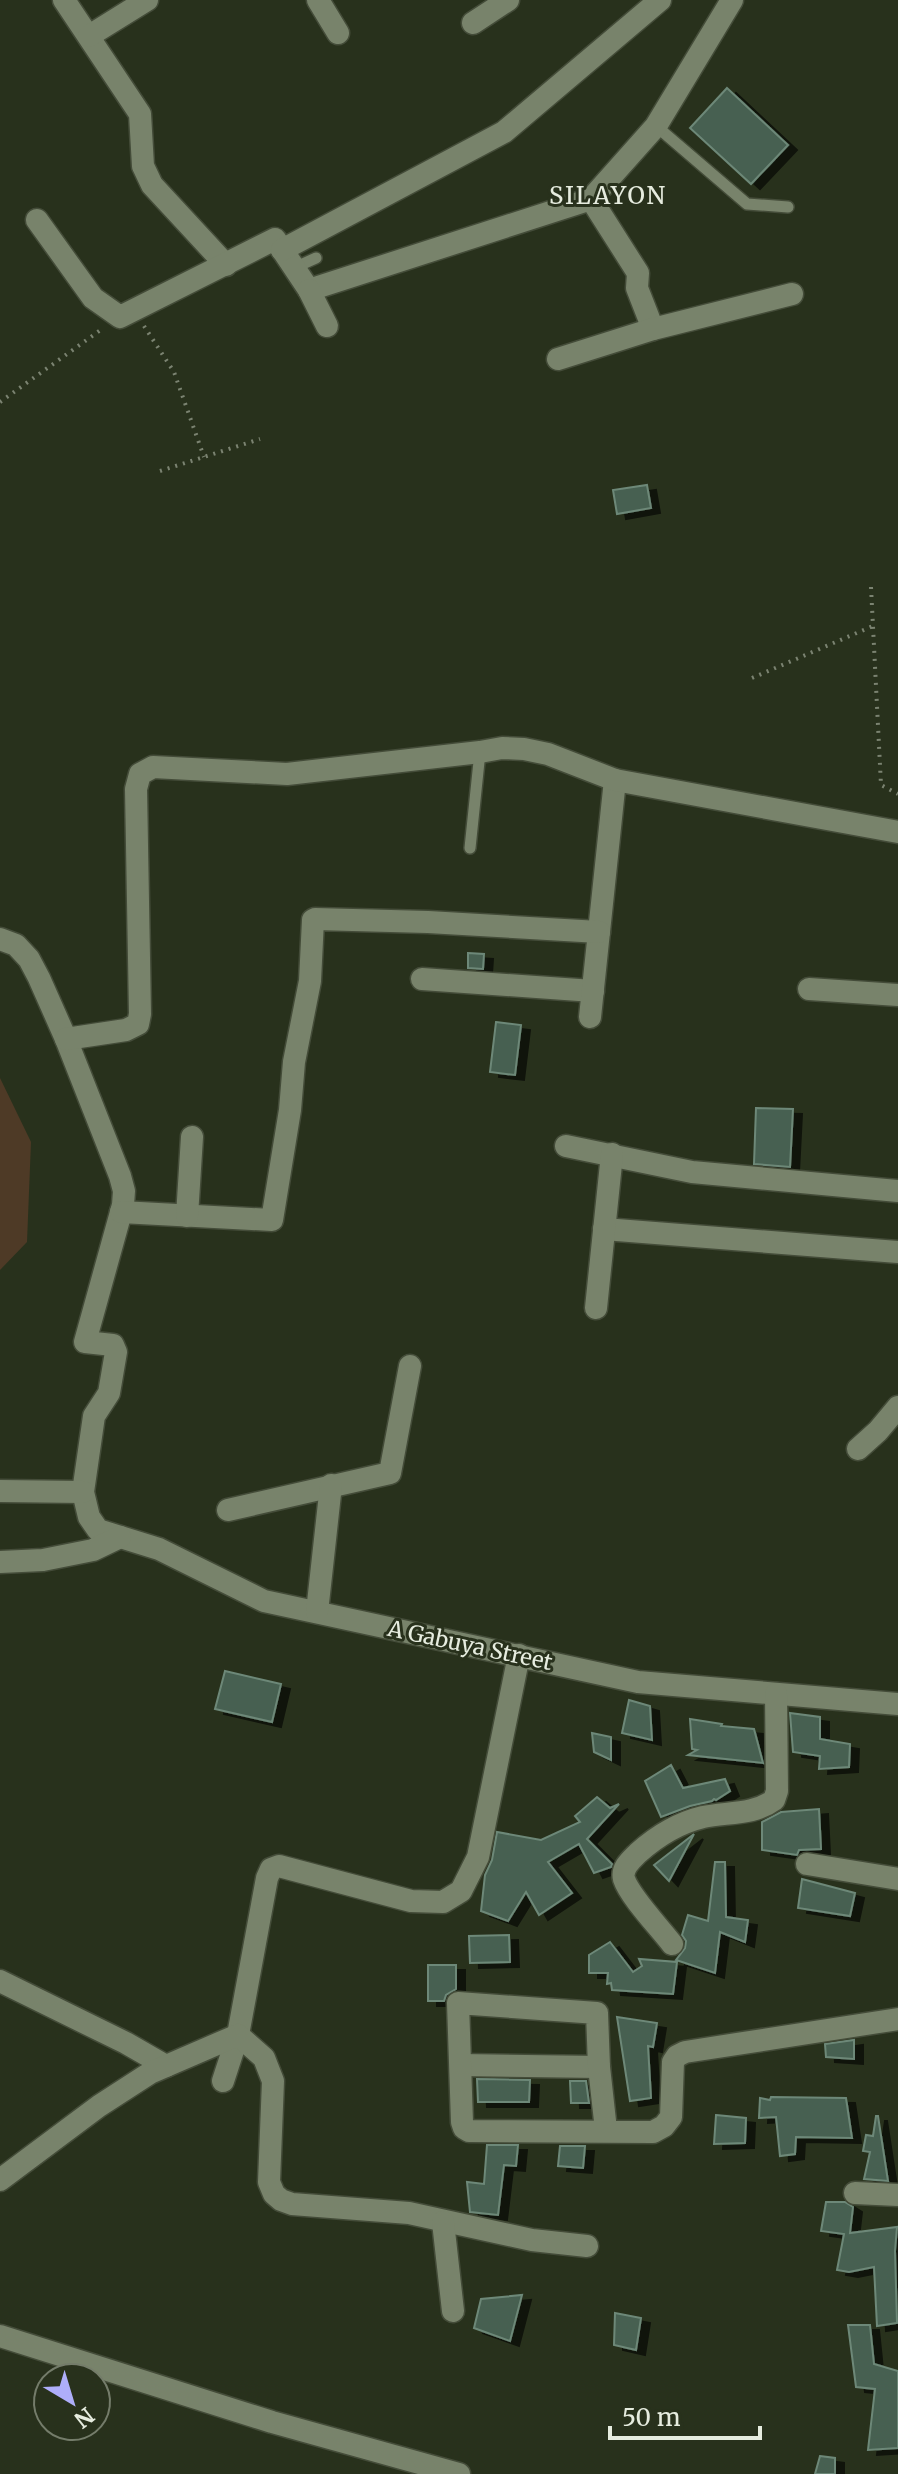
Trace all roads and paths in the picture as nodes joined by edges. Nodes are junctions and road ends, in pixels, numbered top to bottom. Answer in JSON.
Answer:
{"nodes":[{"id":1,"x":64,"y":0,"type":"edge"},
{"id":2,"x":147,"y":0,"type":"edge"},
{"id":3,"x":318,"y":0,"type":"edge"},
{"id":4,"x":508,"y":0,"type":"edge"},
{"id":5,"x":660,"y":0,"type":"edge"},
{"id":6,"x":732,"y":0,"type":"edge"},
{"id":7,"x":473,"y":23,"type":"dead end"},
{"id":8,"x":338,"y":33,"type":"dead end"},
{"id":9,"x":89,"y":36,"type":"junction"},
{"id":10,"x":656,"y":126,"type":"junction"},
{"id":11,"x":591,"y":199,"type":"junction"},
{"id":12,"x":788,"y":207,"type":"dead end"},
{"id":13,"x":37,"y":220,"type":"dead end"},
{"id":14,"x":316,"y":258,"type":"dead end"},
{"id":15,"x":288,"y":259,"type":"junction"},
{"id":16,"x":226,"y":265,"type":"junction"},
{"id":17,"x":309,"y":290,"type":"junction"},
{"id":18,"x":792,"y":294,"type":"dead end"},
{"id":19,"x":127,"y":314,"type":"junction"},
{"id":20,"x":327,"y":326,"type":"dead end"},
{"id":21,"x":653,"y":329,"type":"junction"},
{"id":22,"x":558,"y":359,"type":"dead end"},
{"id":23,"x":0,"y":402,"type":"edge"},
{"id":24,"x":260,"y":439,"type":"dead end"},
{"id":25,"x":204,"y":457,"type":"junction"},
{"id":26,"x":160,"y":471,"type":"dead end"},
{"id":27,"x":871,"y":587,"type":"dead end"},
{"id":28,"x":873,"y":626,"type":"junction"},
{"id":29,"x":752,"y":678,"type":"dead end"},
{"id":30,"x":480,"y":752,"type":"junction"},
{"id":31,"x":615,"y":780,"type":"junction"},
{"id":32,"x":898,"y":794,"type":"edge"},
{"id":33,"x":898,"y":832,"type":"edge"},
{"id":34,"x":470,"y":848,"type":"dead end"},
{"id":35,"x":599,"y":932,"type":"junction"},
{"id":36,"x":0,"y":939,"type":"edge"},
{"id":37,"x":422,"y":979,"type":"dead end"},
{"id":38,"x":809,"y":989,"type":"dead end"},
{"id":39,"x":593,"y":991,"type":"junction"},
{"id":40,"x":898,"y":995,"type":"edge"},
{"id":41,"x":590,"y":1017,"type":"dead end"},
{"id":42,"x":66,"y":1039,"type":"junction"},
{"id":43,"x":192,"y":1137,"type":"dead end"},
{"id":44,"x":566,"y":1146,"type":"dead end"},
{"id":45,"x":612,"y":1154,"type":"junction"},
{"id":46,"x":898,"y":1191,"type":"edge"},
{"id":47,"x":121,"y":1212,"type":"junction"},
{"id":48,"x":187,"y":1216,"type":"junction"},
{"id":49,"x":604,"y":1229,"type":"junction"},
{"id":50,"x":898,"y":1252,"type":"edge"},
{"id":51,"x":596,"y":1308,"type":"dead end"},
{"id":52,"x":410,"y":1366,"type":"dead end"},
{"id":53,"x":898,"y":1407,"type":"edge"},
{"id":54,"x":858,"y":1449,"type":"dead end"},
{"id":55,"x":331,"y":1485,"type":"junction"},
{"id":56,"x":0,"y":1491,"type":"edge"},
{"id":57,"x":83,"y":1492,"type":"junction"},
{"id":58,"x":228,"y":1510,"type":"dead end"},
{"id":59,"x":120,"y":1537,"type":"junction"},
{"id":60,"x":0,"y":1562,"type":"edge"},
{"id":61,"x":317,"y":1612,"type":"junction"},
{"id":62,"x":519,"y":1655,"type":"junction"},
{"id":63,"x":776,"y":1694,"type":"junction"},
{"id":64,"x":898,"y":1704,"type":"edge"},
{"id":65,"x":807,"y":1864,"type":"dead end"},
{"id":66,"x":898,"y":1879,"type":"edge"},
{"id":67,"x":672,"y":1944,"type":"dead end"},
{"id":68,"x":0,"y":1981,"type":"edge"},
{"id":69,"x":898,"y":2019,"type":"edge"},
{"id":70,"x":238,"y":2035,"type":"junction"},
{"id":71,"x":461,"y":2065,"type":"junction"},
{"id":72,"x":166,"y":2066,"type":"junction"},
{"id":73,"x":599,"y":2067,"type":"junction"},
{"id":74,"x":223,"y":2081,"type":"dead end"},
{"id":75,"x":606,"y":2130,"type":"junction"},
{"id":76,"x":5,"y":2171,"type":"edge"},
{"id":77,"x":855,"y":2193,"type":"dead end"},
{"id":78,"x":898,"y":2195,"type":"edge"},
{"id":79,"x":443,"y":2222,"type":"junction"},
{"id":80,"x":587,"y":2246,"type":"dead end"},
{"id":81,"x":453,"y":2311,"type":"dead end"},
{"id":82,"x":0,"y":2336,"type":"edge"},
{"id":83,"x":459,"y":2474,"type":"edge"}],
"edges":[{"from":1,"to":9,"type":"street"},
{"from":2,"to":9,"type":"street"},
{"from":3,"to":8,"type":"street"},
{"from":4,"to":7,"type":"street"},
{"from":5,"to":15,"type":"street"},
{"from":6,"to":10,"type":"street"},
{"from":9,"to":16,"type":"street"},
{"from":10,"to":11,"type":"street"},
{"from":10,"to":12,"type":"lane"},
{"from":11,"to":17,"type":"street"},
{"from":11,"to":21,"type":"street"},
{"from":13,"to":19,"type":"street"},
{"from":14,"to":15,"type":"lane"},
{"from":15,"to":16,"type":"street"},
{"from":15,"to":17,"type":"street"},
{"from":16,"to":19,"type":"street"},
{"from":17,"to":20,"type":"street"},
{"from":18,"to":21,"type":"street"},
{"from":19,"to":23,"type":"path"},
{"from":19,"to":25,"type":"path"},
{"from":21,"to":22,"type":"street"},
{"from":24,"to":25,"type":"path"},
{"from":25,"to":26,"type":"path"},
{"from":27,"to":28,"type":"path"},
{"from":28,"to":29,"type":"path"},
{"from":28,"to":32,"type":"path"},
{"from":30,"to":31,"type":"street"},
{"from":30,"to":34,"type":"lane"},
{"from":30,"to":42,"type":"street"},
{"from":31,"to":33,"type":"street"},
{"from":31,"to":35,"type":"street"},
{"from":35,"to":39,"type":"street"},
{"from":35,"to":48,"type":"street"},
{"from":36,"to":42,"type":"street"},
{"from":37,"to":39,"type":"street"},
{"from":38,"to":40,"type":"street"},
{"from":39,"to":41,"type":"street"},
{"from":42,"to":47,"type":"street"},
{"from":43,"to":48,"type":"street"},
{"from":44,"to":45,"type":"street"},
{"from":45,"to":46,"type":"street"},
{"from":45,"to":49,"type":"street"},
{"from":47,"to":48,"type":"street"},
{"from":47,"to":57,"type":"street"},
{"from":49,"to":50,"type":"street"},
{"from":49,"to":51,"type":"street"},
{"from":52,"to":55,"type":"street"},
{"from":53,"to":54,"type":"street"},
{"from":55,"to":58,"type":"street"},
{"from":55,"to":61,"type":"street"},
{"from":56,"to":57,"type":"street"},
{"from":57,"to":59,"type":"street","name":"A Gabuya Street"},
{"from":59,"to":60,"type":"street"},
{"from":59,"to":61,"type":"street","name":"A Gabuya Street"},
{"from":61,"to":62,"type":"street","name":"A Gabuya Street"},
{"from":62,"to":63,"type":"street","name":"A Gabuya Street"},
{"from":62,"to":70,"type":"street"},
{"from":63,"to":64,"type":"street","name":"A Gabuya Street"},
{"from":63,"to":67,"type":"street"},
{"from":65,"to":66,"type":"street"},
{"from":68,"to":72,"type":"street"},
{"from":69,"to":75,"type":"street"},
{"from":70,"to":72,"type":"street"},
{"from":70,"to":74,"type":"street"},
{"from":70,"to":79,"type":"street"},
{"from":71,"to":73,"type":"street"},
{"from":71,"to":73,"type":"street"},
{"from":71,"to":75,"type":"street"},
{"from":72,"to":76,"type":"street"},
{"from":73,"to":75,"type":"street"},
{"from":77,"to":78,"type":"street"},
{"from":79,"to":80,"type":"street"},
{"from":79,"to":81,"type":"street"},
{"from":82,"to":83,"type":"street"}]}
